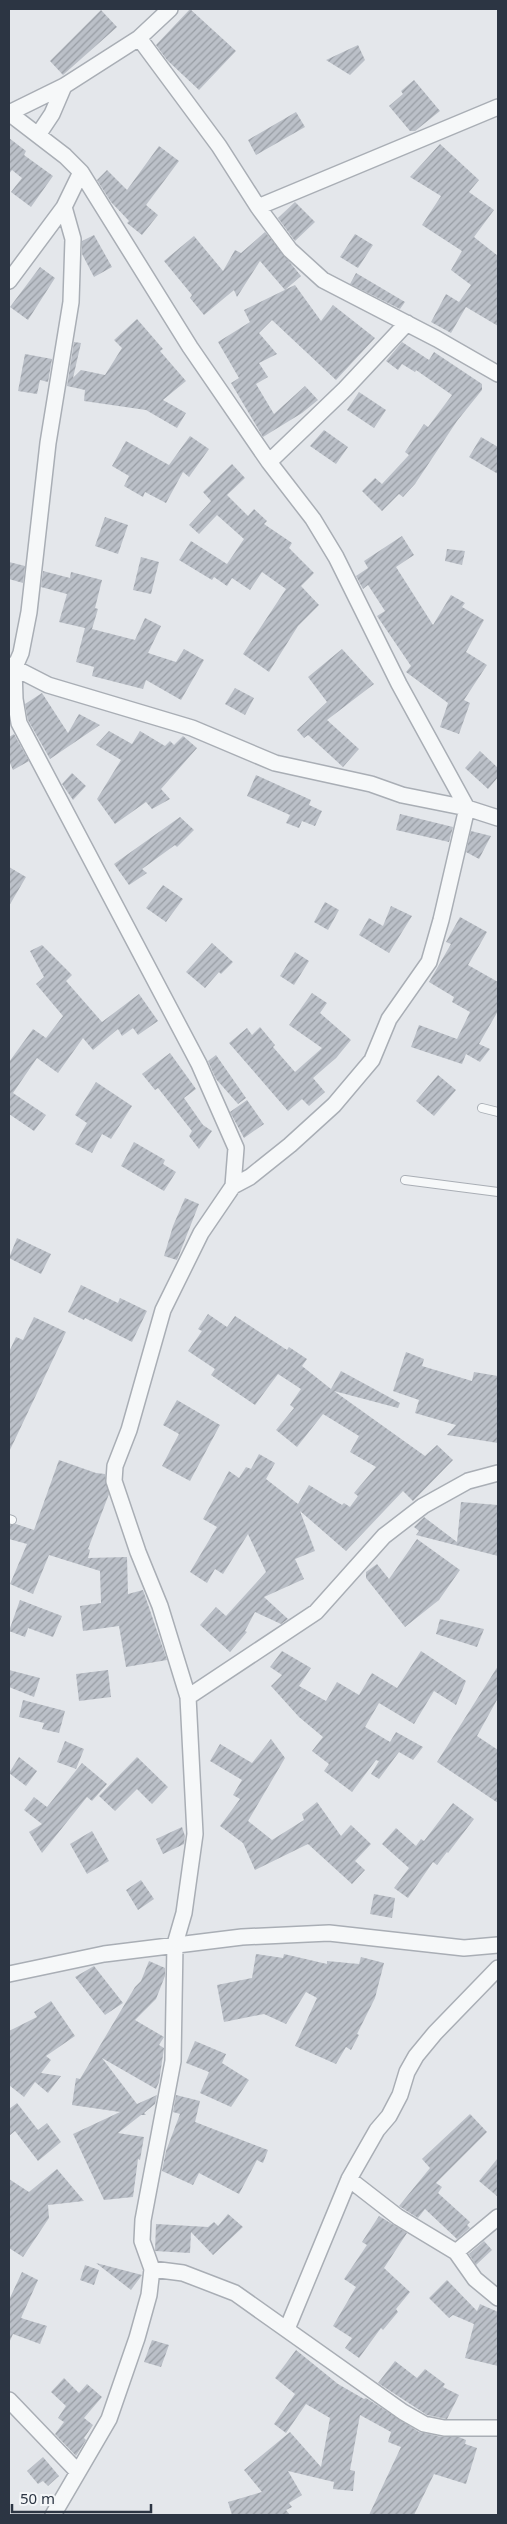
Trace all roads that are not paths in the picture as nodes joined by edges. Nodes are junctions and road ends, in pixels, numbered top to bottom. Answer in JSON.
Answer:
{"nodes":[{"id":1,"x":170,"y":9,"type":"edge"},
{"id":2,"x":139,"y":38,"type":"junction"},
{"id":3,"x":64,"y":86,"type":"junction"},
{"id":4,"x":498,"y":107,"type":"edge"},
{"id":5,"x":9,"y":113,"type":"edge"},
{"id":6,"x":38,"y":135,"type":"junction"},
{"id":7,"x":81,"y":172,"type":"junction"},
{"id":8,"x":64,"y":207,"type":"junction"},
{"id":9,"x":258,"y":207,"type":"junction"},
{"id":10,"x":9,"y":281,"type":"edge"},
{"id":11,"x":407,"y":323,"type":"junction"},
{"id":12,"x":498,"y":374,"type":"edge"},
{"id":13,"x":269,"y":462,"type":"junction"},
{"id":14,"x":11,"y":667,"type":"edge"},
{"id":15,"x":466,"y":808,"type":"junction"},
{"id":16,"x":498,"y":818,"type":"edge"},
{"id":17,"x":482,"y":1108,"type":"dead end"},
{"id":18,"x":498,"y":1112,"type":"edge"},
{"id":19,"x":405,"y":1180,"type":"dead end"},
{"id":20,"x":233,"y":1186,"type":"junction"},
{"id":21,"x":498,"y":1192,"type":"edge"},
{"id":22,"x":498,"y":1473,"type":"edge"},
{"id":23,"x":188,"y":1697,"type":"junction"},
{"id":24,"x":175,"y":1944,"type":"junction"},
{"id":25,"x":498,"y":1945,"type":"edge"},
{"id":26,"x":498,"y":1968,"type":"edge"},
{"id":27,"x":9,"y":1974,"type":"edge"},
{"id":28,"x":349,"y":2179,"type":"junction"},
{"id":29,"x":498,"y":2217,"type":"edge"},
{"id":30,"x":456,"y":2252,"type":"junction"},
{"id":31,"x":152,"y":2269,"type":"junction"},
{"id":32,"x":498,"y":2298,"type":"edge"},
{"id":33,"x":287,"y":2328,"type":"junction"},
{"id":34,"x":9,"y":2400,"type":"edge"},
{"id":35,"x":498,"y":2428,"type":"edge"},
{"id":36,"x":78,"y":2472,"type":"junction"},
{"id":37,"x":53,"y":2515,"type":"edge"}],
"edges":[{"from":1,"to":2,"type":"street"},
{"from":2,"to":3,"type":"street"},
{"from":2,"to":9,"type":"street"},
{"from":3,"to":5,"type":"street"},
{"from":3,"to":6,"type":"street"},
{"from":4,"to":9,"type":"street"},
{"from":5,"to":6,"type":"street"},
{"from":6,"to":7,"type":"street"},
{"from":7,"to":8,"type":"street"},
{"from":7,"to":13,"type":"street"},
{"from":8,"to":10,"type":"street"},
{"from":8,"to":14,"type":"street"},
{"from":9,"to":11,"type":"street"},
{"from":11,"to":12,"type":"street"},
{"from":11,"to":13,"type":"street"},
{"from":13,"to":15,"type":"street"},
{"from":14,"to":15,"type":"street"},
{"from":14,"to":20,"type":"street"},
{"from":15,"to":16,"type":"street"},
{"from":15,"to":20,"type":"street"},
{"from":17,"to":18,"type":"lane"},
{"from":19,"to":21,"type":"lane"},
{"from":20,"to":23,"type":"street"},
{"from":22,"to":23,"type":"street"},
{"from":23,"to":24,"type":"street"},
{"from":24,"to":25,"type":"street"},
{"from":24,"to":27,"type":"street"},
{"from":24,"to":31,"type":"street"},
{"from":26,"to":28,"type":"street"},
{"from":28,"to":30,"type":"street"},
{"from":28,"to":33,"type":"street"},
{"from":29,"to":30,"type":"street"},
{"from":30,"to":32,"type":"street"},
{"from":31,"to":33,"type":"street"},
{"from":31,"to":36,"type":"street"},
{"from":33,"to":35,"type":"street"},
{"from":34,"to":36,"type":"street"},
{"from":36,"to":37,"type":"street"}]}
